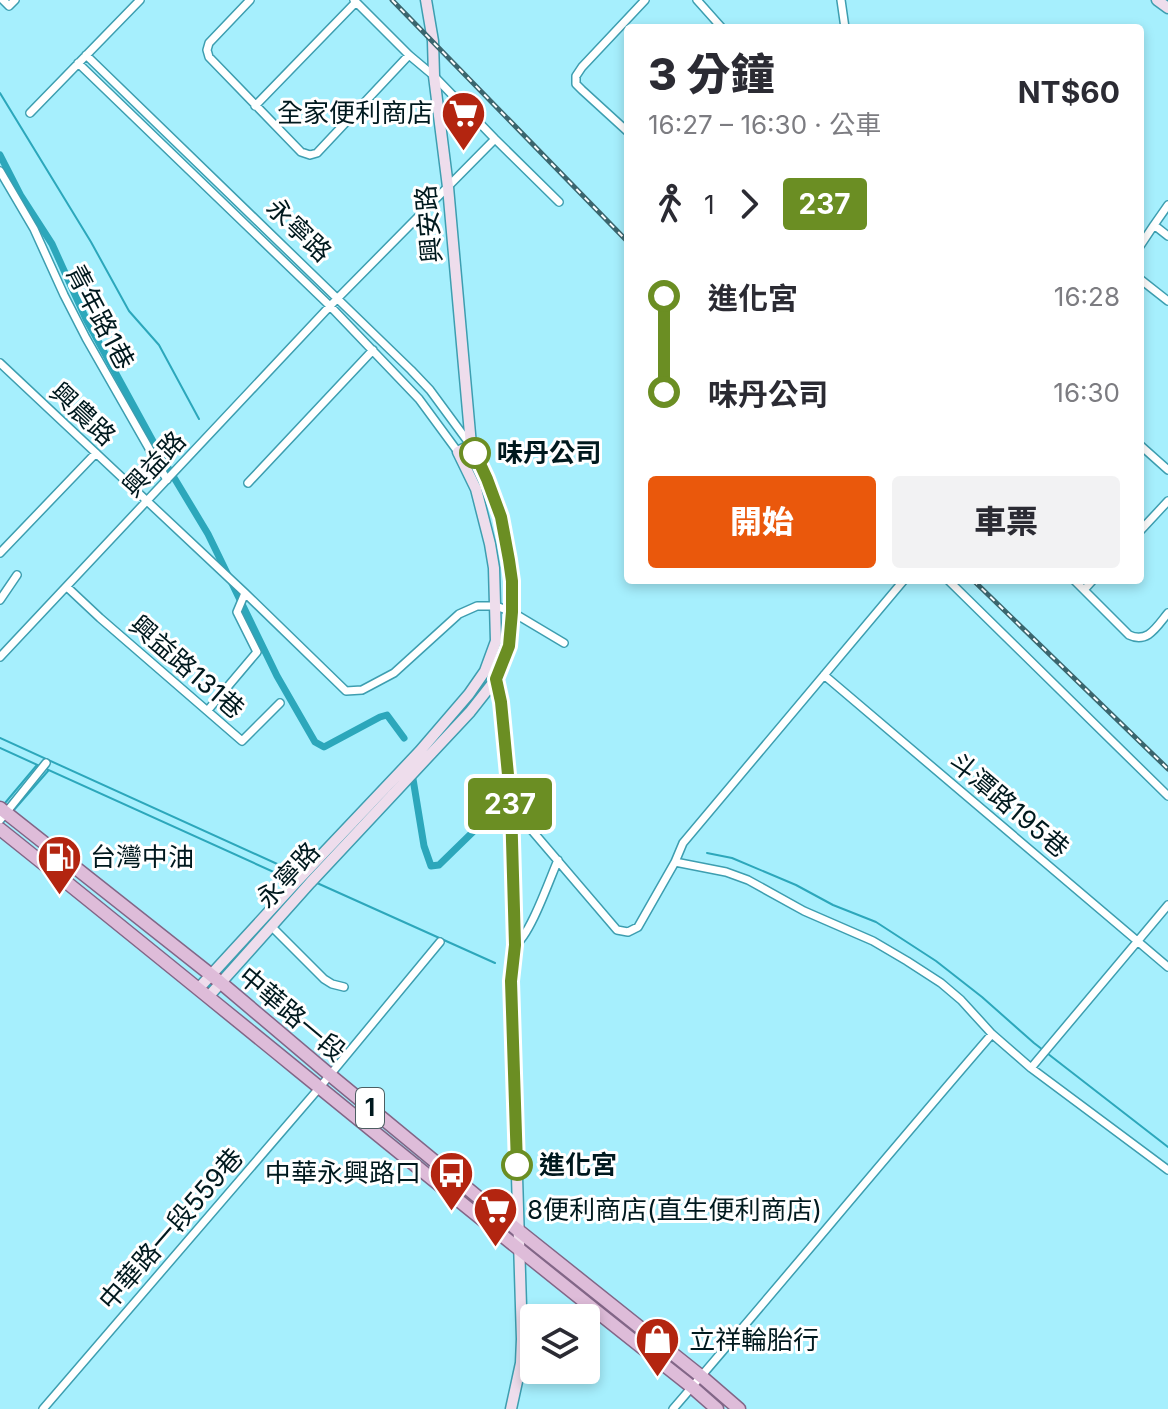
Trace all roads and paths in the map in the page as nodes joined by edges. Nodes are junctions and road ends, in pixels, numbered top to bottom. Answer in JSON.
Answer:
{"nodes":[{"id":1,"x":140,"y":0,"type":"edge"},
{"id":2,"x":250,"y":0,"type":"edge"},
{"id":3,"x":426,"y":0,"type":"edge"},
{"id":4,"x":645,"y":0,"type":"edge"},
{"id":5,"x":697,"y":0,"type":"edge"},
{"id":6,"x":841,"y":0,"type":"edge"},
{"id":7,"x":1157,"y":0,"type":"edge"},
{"id":8,"x":355,"y":1,"type":"edge"},
{"id":9,"x":1168,"y":8,"type":"edge"},
{"id":10,"x":718,"y":24,"type":"edge"},
{"id":11,"x":844,"y":24,"type":"edge"},
{"id":12,"x":86,"y":55,"type":"junction"},
{"id":13,"x":409,"y":55,"type":"junction"},
{"id":14,"x":78,"y":63,"type":"junction"},
{"id":15,"x":434,"y":76,"type":"junction"},
{"id":16,"x":255,"y":106,"type":"junction"},
{"id":17,"x":30,"y":113,"type":"dead end"},
{"id":18,"x":624,"y":128,"type":"edge"},
{"id":19,"x":495,"y":139,"type":"junction"},
{"id":20,"x":0,"y":171,"type":"edge"},
{"id":21,"x":448,"y":187,"type":"junction"},
{"id":22,"x":559,"y":202,"type":"dead end"},
{"id":23,"x":1168,"y":205,"type":"edge"},
{"id":24,"x":1154,"y":225,"type":"junction"},
{"id":25,"x":1168,"y":236,"type":"edge"},
{"id":26,"x":1144,"y":240,"type":"edge"},
{"id":27,"x":1144,"y":282,"type":"edge"},
{"id":28,"x":338,"y":298,"type":"junction"},
{"id":29,"x":1168,"y":301,"type":"edge"},
{"id":30,"x":330,"y":306,"type":"junction"},
{"id":31,"x":373,"y":350,"type":"junction"},
{"id":32,"x":0,"y":363,"type":"edge"},
{"id":33,"x":471,"y":445,"type":"junction"},
{"id":34,"x":1144,"y":449,"type":"edge"},
{"id":35,"x":458,"y":452,"type":"junction"},
{"id":36,"x":96,"y":453,"type":"junction"},
{"id":37,"x":1168,"y":470,"type":"edge"},
{"id":38,"x":167,"y":480,"type":"junction"},
{"id":39,"x":248,"y":483,"type":"dead end"},
{"id":40,"x":147,"y":501,"type":"junction"},
{"id":41,"x":1168,"y":501,"type":"edge"},
{"id":42,"x":1144,"y":527,"type":"edge"},
{"id":43,"x":0,"y":553,"type":"edge"},
{"id":44,"x":17,"y":575,"type":"dead end"},
{"id":45,"x":901,"y":584,"type":"edge"},
{"id":46,"x":952,"y":584,"type":"edge"},
{"id":47,"x":1078,"y":584,"type":"edge"},
{"id":48,"x":1089,"y":584,"type":"edge"},
{"id":49,"x":67,"y":587,"type":"junction"},
{"id":50,"x":1084,"y":590,"type":"junction"},
{"id":51,"x":245,"y":593,"type":"junction"},
{"id":52,"x":0,"y":600,"type":"edge"},
{"id":53,"x":496,"y":606,"type":"junction"},
{"id":54,"x":512,"y":612,"type":"junction"},
{"id":55,"x":1168,"y":613,"type":"edge"},
{"id":56,"x":564,"y":643,"type":"dead end"},
{"id":57,"x":0,"y":657,"type":"edge"},
{"id":58,"x":485,"y":671,"type":"junction"},
{"id":59,"x":824,"y":675,"type":"junction"},
{"id":60,"x":496,"y":679,"type":"junction"},
{"id":61,"x":280,"y":703,"type":"dead end"},
{"id":62,"x":208,"y":710,"type":"junction"},
{"id":63,"x":46,"y":763,"type":"dead end"},
{"id":64,"x":1168,"y":796,"type":"edge"},
{"id":65,"x":511,"y":806,"type":"junction"},
{"id":66,"x":2,"y":813,"type":"edge"},
{"id":67,"x":0,"y":829,"type":"edge"},
{"id":68,"x":558,"y":860,"type":"junction"},
{"id":69,"x":675,"y":862,"type":"junction"},
{"id":70,"x":1168,"y":905,"type":"edge"},
{"id":71,"x":271,"y":926,"type":"junction"},
{"id":72,"x":1137,"y":941,"type":"junction"},
{"id":73,"x":440,"y":942,"type":"dead end"},
{"id":74,"x":515,"y":945,"type":"junction"},
{"id":75,"x":1168,"y":967,"type":"edge"},
{"id":76,"x":215,"y":978,"type":"junction"},
{"id":77,"x":344,"y":987,"type":"dead end"},
{"id":78,"x":204,"y":992,"type":"junction"},
{"id":79,"x":992,"y":1034,"type":"junction"},
{"id":80,"x":1031,"y":1068,"type":"junction"},
{"id":81,"x":330,"y":1075,"type":"junction"},
{"id":82,"x":320,"y":1087,"type":"junction"},
{"id":83,"x":1168,"y":1170,"type":"edge"},
{"id":84,"x":519,"y":1231,"type":"junction"},
{"id":85,"x":519,"y":1251,"type":"junction"},
{"id":86,"x":702,"y":1377,"type":"junction"},
{"id":87,"x":692,"y":1387,"type":"junction"},
{"id":88,"x":43,"y":1409,"type":"edge"},
{"id":89,"x":511,"y":1409,"type":"edge"},
{"id":90,"x":673,"y":1409,"type":"edge"},
{"id":91,"x":717,"y":1409,"type":"edge"},
{"id":92,"x":739,"y":1409,"type":"edge"}],
"edges":[{"from":1,"to":12,"type":"street"},
{"from":2,"to":16,"type":"street"},
{"from":3,"to":15,"type":"street","name":"興安路"},
{"from":4,"to":18,"type":"street"},
{"from":5,"to":10,"type":"street"},
{"from":6,"to":11,"type":"street"},
{"from":7,"to":9,"type":"street"},
{"from":8,"to":13,"type":"street"},
{"from":8,"to":16,"type":"street"},
{"from":12,"to":14,"type":"street"},
{"from":12,"to":28,"type":"street","name":"永寧路"},
{"from":13,"to":15,"type":"street"},
{"from":13,"to":16,"type":"street"},
{"from":14,"to":17,"type":"street"},
{"from":14,"to":30,"type":"street","name":"永寧路"},
{"from":15,"to":19,"type":"street"},
{"from":15,"to":21,"type":"street","name":"興安路"},
{"from":19,"to":21,"type":"street","name":"興益路"},
{"from":19,"to":22,"type":"street"},
{"from":20,"to":38,"type":"street","name":"青年路1巷"},
{"from":21,"to":28,"type":"street","name":"興益路"},
{"from":21,"to":33,"type":"street","name":"興安路"},
{"from":23,"to":24,"type":"street"},
{"from":24,"to":25,"type":"street"},
{"from":24,"to":26,"type":"street"},
{"from":27,"to":29,"type":"street"},
{"from":28,"to":30,"type":"street","name":"興益路"},
{"from":28,"to":33,"type":"street","name":"永寧路"},
{"from":30,"to":31,"type":"street","name":"永寧路"},
{"from":30,"to":38,"type":"street","name":"興益路"},
{"from":31,"to":35,"type":"street","name":"永寧路"},
{"from":31,"to":39,"type":"street"},
{"from":32,"to":36,"type":"street","name":"興農路"},
{"from":33,"to":35,"type":"street"},
{"from":33,"to":54,"type":"street","name":"興安路"},
{"from":34,"to":37,"type":"street"},
{"from":35,"to":53,"type":"street"},
{"from":36,"to":40,"type":"street","name":"興農路"},
{"from":36,"to":43,"type":"street"},
{"from":38,"to":40,"type":"street","name":"興益路"},
{"from":40,"to":49,"type":"street","name":"興益路"},
{"from":40,"to":51,"type":"street","name":"興農路"},
{"from":41,"to":42,"type":"street"},
{"from":44,"to":52,"type":"street"},
{"from":45,"to":59,"type":"street"},
{"from":46,"to":64,"type":"street"},
{"from":47,"to":50,"type":"street"},
{"from":48,"to":50,"type":"street"},
{"from":49,"to":57,"type":"street","name":"興益路"},
{"from":49,"to":62,"type":"street","name":"興益路131巷"},
{"from":50,"to":55,"type":"street"},
{"from":51,"to":53,"type":"street","name":"興農路"},
{"from":51,"to":62,"type":"street"},
{"from":53,"to":54,"type":"street"},
{"from":53,"to":58,"type":"street"},
{"from":54,"to":56,"type":"street"},
{"from":54,"to":60,"type":"street","name":"興安路"},
{"from":58,"to":60,"type":"street"},
{"from":58,"to":76,"type":"street","name":"永寧路"},
{"from":59,"to":69,"type":"street"},
{"from":59,"to":72,"type":"street","name":"斗潭路195巷"},
{"from":60,"to":65,"type":"street","name":"興安路"},
{"from":60,"to":71,"type":"street","name":"永寧路"},
{"from":61,"to":62,"type":"street","name":"興益路131巷"},
{"from":63,"to":66,"type":"street"},
{"from":65,"to":68,"type":"street"},
{"from":65,"to":74,"type":"street","name":"興安路"},
{"from":66,"to":76,"type":"main road","name":"中華路一段","number":"1"},
{"from":67,"to":78,"type":"main road","name":"中華路一段","number":"1"},
{"from":68,"to":69,"type":"street"},
{"from":68,"to":74,"type":"street"},
{"from":69,"to":79,"type":"street"},
{"from":70,"to":72,"type":"street"},
{"from":71,"to":76,"type":"street","name":"永寧路"},
{"from":71,"to":77,"type":"street"},
{"from":72,"to":75,"type":"street","name":"斗潭路195巷"},
{"from":72,"to":80,"type":"street"},
{"from":73,"to":81,"type":"street","name":"中華路一段559巷"},
{"from":74,"to":84,"type":"street","name":"興安路"},
{"from":76,"to":78,"type":"street","name":"永寧路"},
{"from":76,"to":81,"type":"main road","name":"中華路一段","number":"1"},
{"from":78,"to":82,"type":"main road","name":"中華路一段","number":"1"},
{"from":79,"to":80,"type":"street"},
{"from":79,"to":86,"type":"street"},
{"from":80,"to":83,"type":"street"},
{"from":81,"to":82,"type":"street","name":"中華路一段559巷"},
{"from":81,"to":84,"type":"main road","name":"中華路一段","number":"1"},
{"from":82,"to":85,"type":"main road","name":"中華路一段","number":"1"},
{"from":82,"to":88,"type":"street","name":"中華路一段559巷"},
{"from":84,"to":85,"type":"street","name":"興安路"},
{"from":84,"to":86,"type":"main road","name":"中華路一段","number":"1"},
{"from":85,"to":87,"type":"main road","name":"中華路一段","number":"1"},
{"from":85,"to":89,"type":"street","name":"興安路"},
{"from":86,"to":87,"type":"street"},
{"from":86,"to":92,"type":"main road","name":"中華路一段","number":"1"},
{"from":87,"to":90,"type":"street"},
{"from":87,"to":91,"type":"main road","name":"中華路一段","number":"1"}]}
